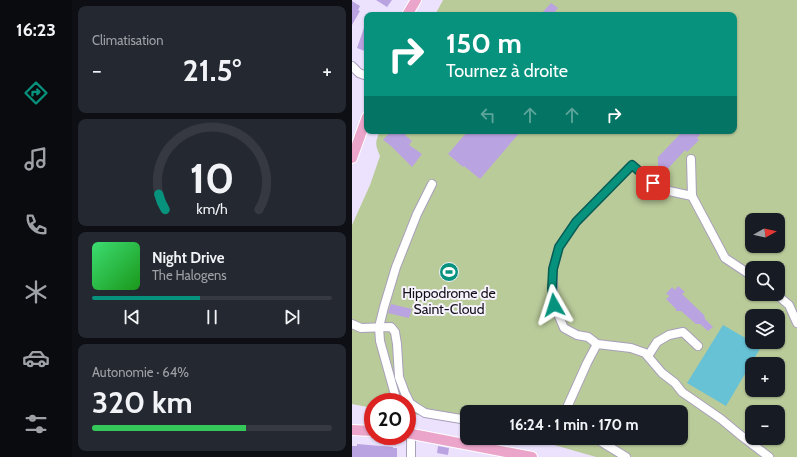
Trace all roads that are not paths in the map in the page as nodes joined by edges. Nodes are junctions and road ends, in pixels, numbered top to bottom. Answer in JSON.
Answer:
{"nodes":[{"id":1,"x":416,"y":0,"type":"edge"},
{"id":2,"x":409,"y":12,"type":"edge"},
{"id":3,"x":352,"y":66,"type":"edge"},
{"id":4,"x":364,"y":75,"type":"edge"},
{"id":5,"x":364,"y":124,"type":"edge"},
{"id":6,"x":352,"y":158,"type":"edge"},
{"id":7,"x":691,"y":159,"type":"dead end"},
{"id":8,"x":432,"y":184,"type":"dead end"},
{"id":9,"x":692,"y":196,"type":"junction"},
{"id":10,"x":745,"y":271,"type":"edge"},
{"id":11,"x":785,"y":301,"type":"edge"},
{"id":12,"x":797,"y":323,"type":"edge"},
{"id":13,"x":352,"y":324,"type":"edge"},
{"id":14,"x":379,"y":327,"type":"junction"},
{"id":15,"x":597,"y":344,"type":"junction"},
{"id":16,"x":698,"y":346,"type":"dead end"},
{"id":17,"x":648,"y":356,"type":"junction"},
{"id":18,"x":394,"y":393,"type":"edge"},
{"id":19,"x":567,"y":405,"type":"edge"},
{"id":20,"x":460,"y":419,"type":"edge"},
{"id":21,"x":352,"y":430,"type":"edge"},
{"id":22,"x":364,"y":431,"type":"edge"},
{"id":23,"x":416,"y":434,"type":"edge"},
{"id":24,"x":410,"y":445,"type":"edge"},
{"id":25,"x":606,"y":445,"type":"edge"},
{"id":26,"x":411,"y":457,"type":"edge"},
{"id":27,"x":532,"y":457,"type":"edge"},
{"id":28,"x":626,"y":457,"type":"edge"},
{"id":29,"x":769,"y":457,"type":"edge"}],
"edges":[{"from":1,"to":2,"type":"main road"},
{"from":3,"to":4,"type":"street"},
{"from":5,"to":6,"type":"main road"},
{"from":7,"to":9,"type":"street"},
{"from":8,"to":14,"type":"street"},
{"from":9,"to":10,"type":"street"},
{"from":9,"to":15,"type":"street"},
{"from":11,"to":12,"type":"street"},
{"from":13,"to":14,"type":"street"},
{"from":14,"to":18,"type":"street"},
{"from":14,"to":20,"type":"street"},
{"from":15,"to":17,"type":"street"},
{"from":15,"to":19,"type":"street"},
{"from":16,"to":17,"type":"street"},
{"from":17,"to":29,"type":"street"},
{"from":21,"to":22,"type":"main road"},
{"from":23,"to":27,"type":"main road"},
{"from":24,"to":26,"type":"street"},
{"from":25,"to":28,"type":"street"}]}
